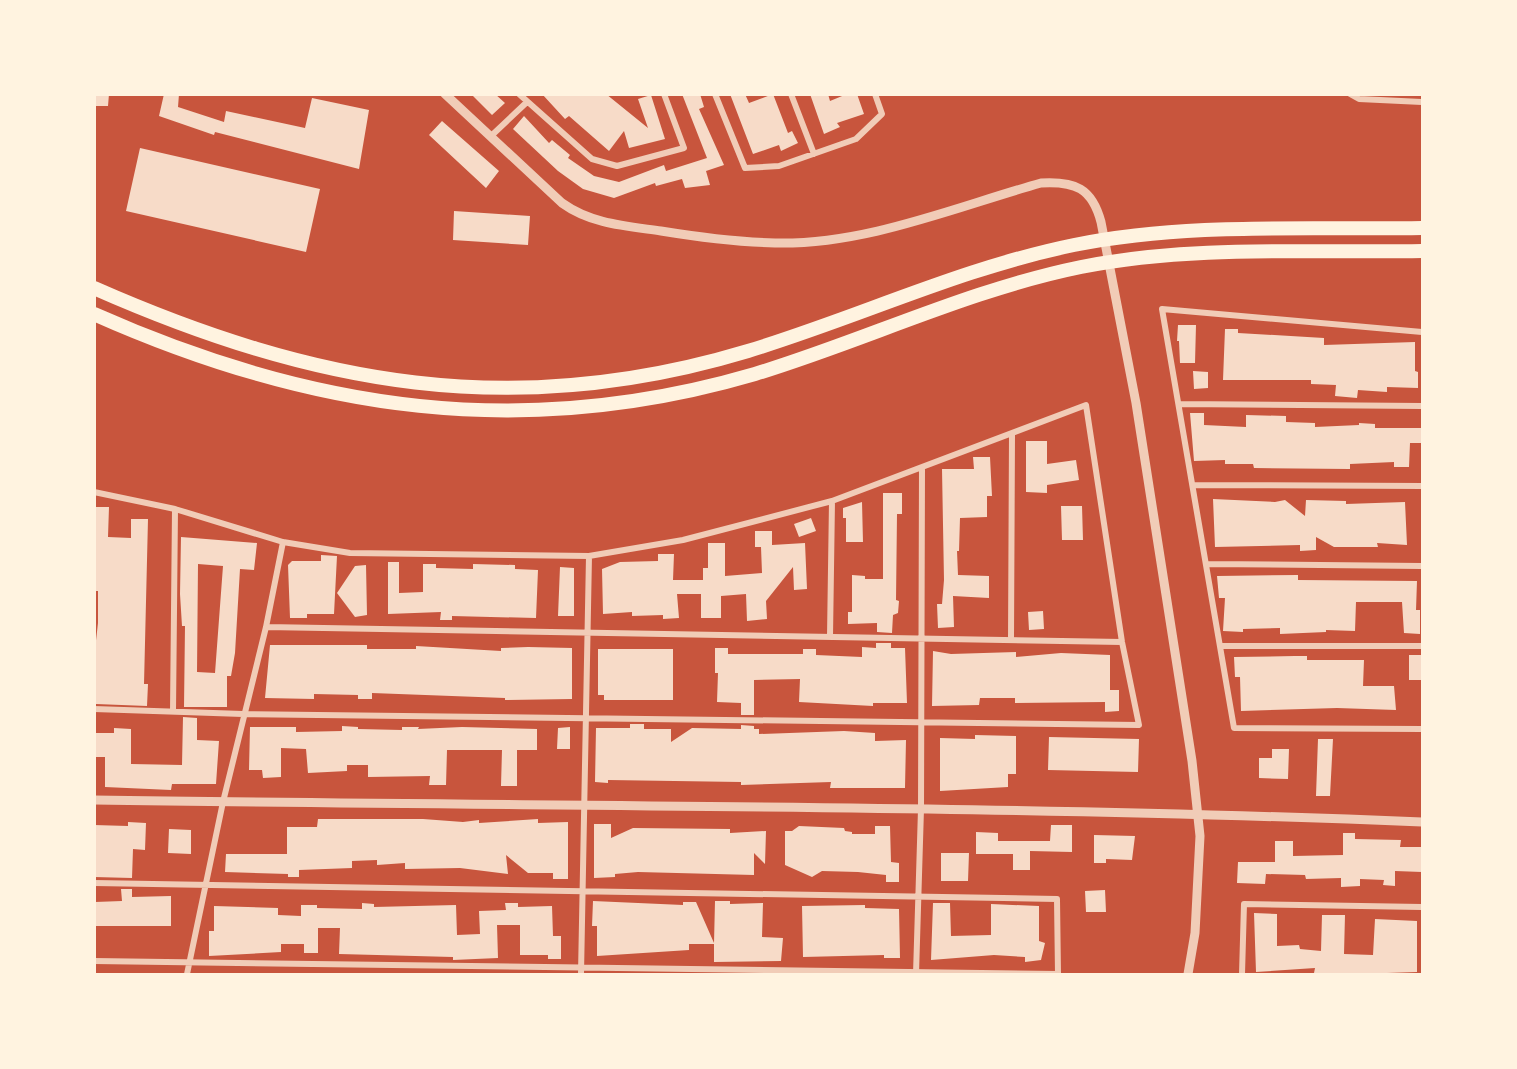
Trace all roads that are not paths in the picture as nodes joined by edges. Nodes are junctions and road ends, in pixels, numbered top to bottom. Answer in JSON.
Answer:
{"nodes":[{"id":1,"x":445,"y":94,"type":"edge"},
{"id":2,"x":519,"y":94,"type":"edge"},
{"id":3,"x":664,"y":94,"type":"edge"},
{"id":4,"x":715,"y":94,"type":"edge"},
{"id":5,"x":791,"y":94,"type":"edge"},
{"id":6,"x":875,"y":94,"type":"edge"},
{"id":7,"x":1350,"y":94,"type":"edge"},
{"id":8,"x":527,"y":102,"type":"junction"},
{"id":9,"x":1422,"y":102,"type":"edge"},
{"id":10,"x":490,"y":137,"type":"junction"},
{"id":11,"x":814,"y":154,"type":"junction"},
{"id":12,"x":1422,"y":228,"type":"edge"},
{"id":13,"x":1422,"y":251,"type":"edge"},
{"id":14,"x":94,"y":288,"type":"edge"},
{"id":15,"x":94,"y":314,"type":"edge"},
{"id":16,"x":1422,"y":332,"type":"edge"},
{"id":17,"x":1179,"y":404,"type":"junction"},
{"id":18,"x":1422,"y":406,"type":"edge"},
{"id":19,"x":1012,"y":435,"type":"junction"},
{"id":20,"x":922,"y":468,"type":"junction"},
{"id":21,"x":1193,"y":485,"type":"junction"},
{"id":22,"x":1422,"y":486,"type":"edge"},
{"id":23,"x":94,"y":492,"type":"edge"},
{"id":24,"x":832,"y":501,"type":"junction"},
{"id":25,"x":175,"y":509,"type":"junction"},
{"id":26,"x":283,"y":542,"type":"junction"},
{"id":27,"x":589,"y":556,"type":"junction"},
{"id":28,"x":1206,"y":564,"type":"junction"},
{"id":29,"x":1422,"y":566,"type":"edge"},
{"id":30,"x":266,"y":627,"type":"junction"},
{"id":31,"x":587,"y":634,"type":"junction"},
{"id":32,"x":830,"y":637,"type":"junction"},
{"id":33,"x":921,"y":640,"type":"junction"},
{"id":34,"x":1011,"y":640,"type":"junction"},
{"id":35,"x":1122,"y":642,"type":"junction"},
{"id":36,"x":1422,"y":645,"type":"edge"},
{"id":37,"x":1220,"y":646,"type":"junction"},
{"id":38,"x":94,"y":709,"type":"edge"},
{"id":39,"x":172,"y":711,"type":"junction"},
{"id":40,"x":243,"y":714,"type":"junction"},
{"id":41,"x":585,"y":718,"type":"junction"},
{"id":42,"x":920,"y":723,"type":"junction"},
{"id":43,"x":1422,"y":729,"type":"edge"},
{"id":44,"x":94,"y":800,"type":"edge"},
{"id":45,"x":223,"y":802,"type":"junction"},
{"id":46,"x":585,"y":805,"type":"junction"},
{"id":47,"x":921,"y":809,"type":"junction"},
{"id":48,"x":1197,"y":814,"type":"junction"},
{"id":49,"x":1422,"y":822,"type":"edge"},
{"id":50,"x":94,"y":883,"type":"edge"},
{"id":51,"x":208,"y":884,"type":"junction"},
{"id":52,"x":584,"y":890,"type":"junction"},
{"id":53,"x":918,"y":895,"type":"junction"},
{"id":54,"x":1422,"y":906,"type":"edge"},
{"id":55,"x":94,"y":961,"type":"edge"},
{"id":56,"x":190,"y":963,"type":"junction"},
{"id":57,"x":581,"y":971,"type":"edge"},
{"id":58,"x":916,"y":974,"type":"edge"},
{"id":59,"x":1058,"y":974,"type":"edge"},
{"id":60,"x":187,"y":975,"type":"edge"},
{"id":61,"x":1188,"y":975,"type":"edge"},
{"id":62,"x":1242,"y":975,"type":"edge"}],
"edges":[{"from":1,"to":10,"type":"street"},
{"from":2,"to":8,"type":"street"},
{"from":3,"to":8,"type":"street"},
{"from":4,"to":11,"type":"street"},
{"from":5,"to":11,"type":"street"},
{"from":6,"to":11,"type":"street"},
{"from":7,"to":9,"type":"street"},
{"from":8,"to":10,"type":"street"},
{"from":10,"to":48,"type":"street"},
{"from":12,"to":14,"type":"highway"},
{"from":13,"to":15,"type":"highway"},
{"from":16,"to":17,"type":"street"},
{"from":17,"to":18,"type":"street"},
{"from":17,"to":21,"type":"street"},
{"from":19,"to":20,"type":"street"},
{"from":19,"to":34,"type":"street"},
{"from":19,"to":35,"type":"street"},
{"from":20,"to":24,"type":"street"},
{"from":20,"to":33,"type":"street"},
{"from":21,"to":22,"type":"street"},
{"from":21,"to":28,"type":"street"},
{"from":23,"to":25,"type":"street"},
{"from":24,"to":27,"type":"street"},
{"from":24,"to":32,"type":"street"},
{"from":25,"to":26,"type":"street"},
{"from":25,"to":39,"type":"street"},
{"from":26,"to":27,"type":"street"},
{"from":26,"to":30,"type":"street"},
{"from":27,"to":31,"type":"street"},
{"from":28,"to":29,"type":"street"},
{"from":28,"to":37,"type":"street"},
{"from":30,"to":31,"type":"street"},
{"from":30,"to":40,"type":"street"},
{"from":31,"to":32,"type":"street"},
{"from":31,"to":41,"type":"street"},
{"from":32,"to":33,"type":"street"},
{"from":33,"to":34,"type":"street"},
{"from":33,"to":42,"type":"street"},
{"from":34,"to":35,"type":"street"},
{"from":35,"to":42,"type":"street"},
{"from":36,"to":37,"type":"street"},
{"from":37,"to":43,"type":"street"},
{"from":38,"to":39,"type":"street"},
{"from":39,"to":40,"type":"street"},
{"from":40,"to":41,"type":"street"},
{"from":40,"to":45,"type":"street"},
{"from":41,"to":42,"type":"street"},
{"from":41,"to":46,"type":"street"},
{"from":42,"to":47,"type":"street"},
{"from":44,"to":45,"type":"street"},
{"from":45,"to":46,"type":"street"},
{"from":45,"to":51,"type":"street"},
{"from":46,"to":47,"type":"street"},
{"from":46,"to":52,"type":"street"},
{"from":47,"to":48,"type":"street"},
{"from":47,"to":53,"type":"street"},
{"from":48,"to":49,"type":"street"},
{"from":48,"to":61,"type":"street"},
{"from":50,"to":51,"type":"street"},
{"from":51,"to":52,"type":"street"},
{"from":51,"to":56,"type":"street"},
{"from":52,"to":53,"type":"street"},
{"from":52,"to":57,"type":"street"},
{"from":53,"to":58,"type":"street"},
{"from":53,"to":59,"type":"street"},
{"from":54,"to":62,"type":"street"},
{"from":55,"to":56,"type":"street"},
{"from":56,"to":57,"type":"street"},
{"from":56,"to":60,"type":"street"},
{"from":57,"to":58,"type":"street"},
{"from":58,"to":59,"type":"street"}]}
